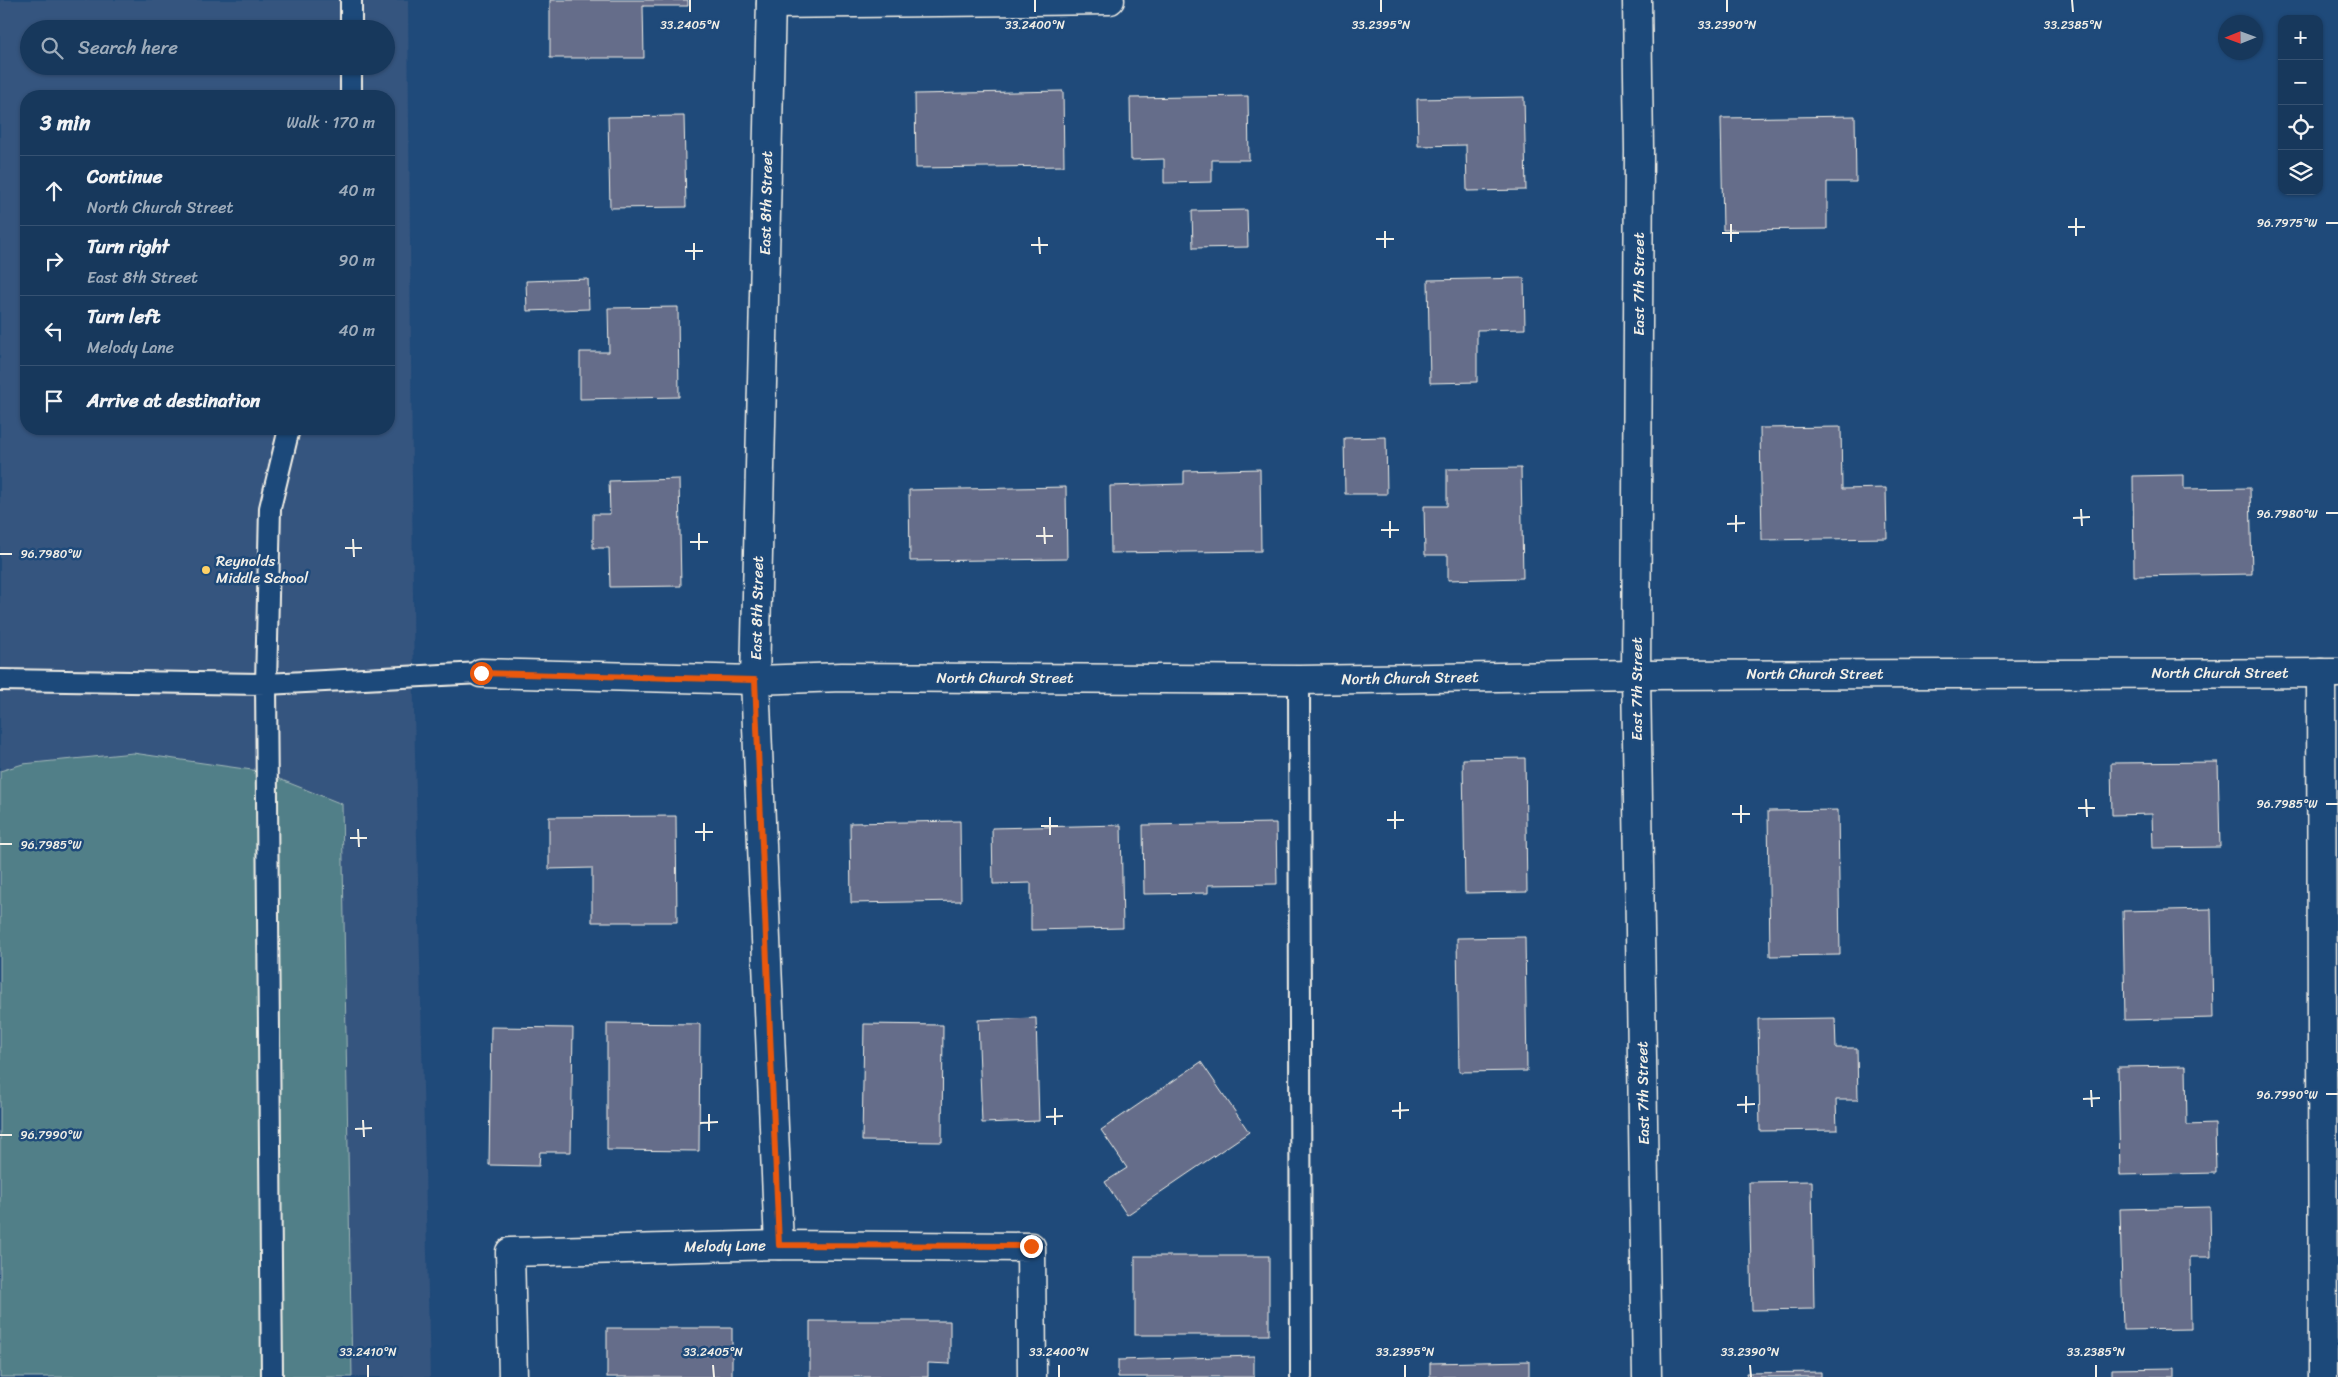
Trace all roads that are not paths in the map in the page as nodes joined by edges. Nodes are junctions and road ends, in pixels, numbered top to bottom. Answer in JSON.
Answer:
{"nodes":[{"id":1,"x":351,"y":0,"type":"edge"},
{"id":2,"x":1110,"y":0,"type":"edge"},
{"id":3,"x":1637,"y":0,"type":"edge"},
{"id":4,"x":770,"y":2,"type":"edge"},
{"id":5,"x":351,"y":20,"type":"edge"},
{"id":6,"x":351,"y":75,"type":"edge"},
{"id":7,"x":351,"y":90,"type":"edge"},
{"id":8,"x":288,"y":435,"type":"edge"},
{"id":9,"x":481,"y":673,"type":"joint"},
{"id":10,"x":2330,"y":673,"type":"edge"},
{"id":11,"x":1636,"y":675,"type":"junction"},
{"id":12,"x":0,"y":680,"type":"edge"},
{"id":13,"x":755,"y":680,"type":"junction"},
{"id":14,"x":1300,"y":680,"type":"junction"},
{"id":15,"x":266,"y":684,"type":"junction"},
{"id":16,"x":779,"y":1245,"type":"junction"},
{"id":17,"x":272,"y":1377,"type":"edge"},
{"id":18,"x":513,"y":1377,"type":"edge"},
{"id":19,"x":1032,"y":1377,"type":"edge"},
{"id":20,"x":1301,"y":1377,"type":"edge"},
{"id":21,"x":1647,"y":1377,"type":"edge"},
{"id":22,"x":2323,"y":1377,"type":"edge"}],
"edges":[{"from":1,"to":5,"type":"lane"},
{"from":2,"to":4,"type":"street"},
{"from":3,"to":11,"type":"street","name":"East 7th Street"},
{"from":4,"to":13,"type":"street","name":"East 8th Street"},
{"from":6,"to":7,"type":"lane"},
{"from":8,"to":15,"type":"lane"},
{"from":9,"to":13,"type":"street","name":"North Church Street"},
{"from":9,"to":15,"type":"lane"},
{"from":10,"to":11,"type":"street","name":"North Church Street"},
{"from":10,"to":22,"type":"street"},
{"from":11,"to":14,"type":"street","name":"North Church Street"},
{"from":11,"to":21,"type":"street","name":"East 7th Street"},
{"from":12,"to":15,"type":"lane"},
{"from":13,"to":14,"type":"street","name":"North Church Street"},
{"from":13,"to":16,"type":"street","name":"East 8th Street"},
{"from":14,"to":20,"type":"lane"},
{"from":15,"to":17,"type":"lane"},
{"from":16,"to":18,"type":"street","name":"Melody Lane"},
{"from":16,"to":19,"type":"street","name":"Melody Lane"}]}
